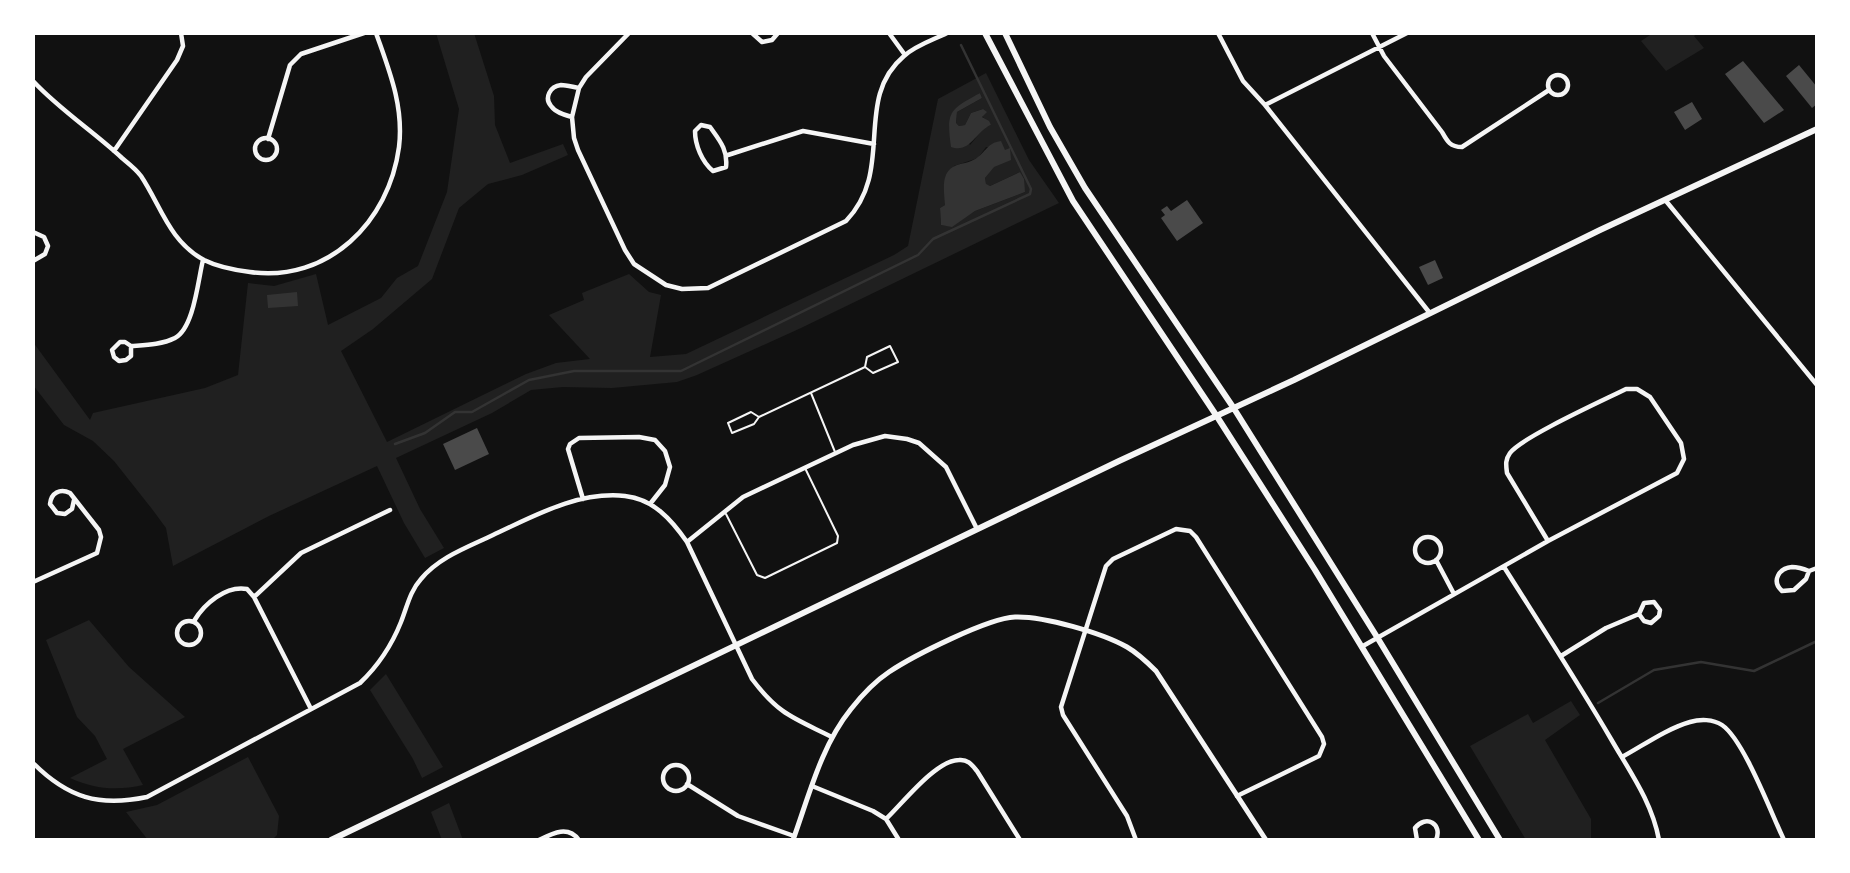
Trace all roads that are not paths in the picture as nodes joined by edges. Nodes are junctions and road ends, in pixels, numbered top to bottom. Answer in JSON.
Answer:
{"nodes":[{"id":1,"x":181,"y":33,"type":"edge"},
{"id":2,"x":363,"y":33,"type":"edge"},
{"id":3,"x":376,"y":33,"type":"edge"},
{"id":4,"x":629,"y":33,"type":"edge"},
{"id":5,"x":752,"y":33,"type":"edge"},
{"id":6,"x":778,"y":33,"type":"edge"},
{"id":7,"x":889,"y":33,"type":"edge"},
{"id":8,"x":947,"y":33,"type":"edge"},
{"id":9,"x":985,"y":33,"type":"edge"},
{"id":10,"x":1005,"y":33,"type":"edge"},
{"id":11,"x":1219,"y":33,"type":"edge"},
{"id":12,"x":1372,"y":33,"type":"edge"},
{"id":13,"x":1407,"y":33,"type":"edge"},
{"id":14,"x":1379,"y":47,"type":"junction"},
{"id":15,"x":905,"y":55,"type":"junction"},
{"id":16,"x":33,"y":81,"type":"edge"},
{"id":17,"x":579,"y":88,"type":"junction"},
{"id":18,"x":1549,"y":90,"type":"junction"},
{"id":19,"x":1265,"y":105,"type":"junction"},
{"id":20,"x":572,"y":117,"type":"junction"},
{"id":21,"x":1817,"y":129,"type":"edge"},
{"id":22,"x":268,"y":139,"type":"junction"},
{"id":23,"x":874,"y":144,"type":"junction"},
{"id":24,"x":114,"y":151,"type":"junction"},
{"id":25,"x":727,"y":155,"type":"junction"},
{"id":26,"x":1666,"y":201,"type":"junction"},
{"id":27,"x":33,"y":232,"type":"edge"},
{"id":28,"x":203,"y":260,"type":"junction"},
{"id":29,"x":33,"y":261,"type":"edge"},
{"id":30,"x":1429,"y":312,"type":"junction"},
{"id":31,"x":131,"y":346,"type":"junction"},
{"id":32,"x":865,"y":367,"type":"junction"},
{"id":33,"x":1817,"y":385,"type":"edge"},
{"id":34,"x":811,"y":392,"type":"junction"},
{"id":35,"x":1233,"y":407,"type":"junction"},
{"id":36,"x":1216,"y":415,"type":"junction"},
{"id":37,"x":759,"y":417,"type":"junction"},
{"id":38,"x":836,"y":453,"type":"junction"},
{"id":39,"x":805,"y":467,"type":"junction"},
{"id":40,"x":583,"y":499,"type":"junction"},
{"id":41,"x":74,"y":500,"type":"junction"},
{"id":42,"x":650,"y":505,"type":"junction"},
{"id":43,"x":390,"y":510,"type":"dead end"},
{"id":44,"x":724,"y":510,"type":"junction"},
{"id":45,"x":977,"y":529,"type":"junction"},
{"id":46,"x":1548,"y":541,"type":"junction"},
{"id":47,"x":687,"y":542,"type":"junction"},
{"id":48,"x":1436,"y":560,"type":"junction"},
{"id":49,"x":1504,"y":567,"type":"junction"},
{"id":50,"x":1817,"y":568,"type":"edge"},
{"id":51,"x":1810,"y":571,"type":"junction"},
{"id":52,"x":33,"y":582,"type":"edge"},
{"id":53,"x":1454,"y":594,"type":"junction"},
{"id":54,"x":254,"y":597,"type":"junction"},
{"id":55,"x":1639,"y":614,"type":"junction"},
{"id":56,"x":194,"y":621,"type":"junction"},
{"id":57,"x":1085,"y":632,"type":"junction"},
{"id":58,"x":1377,"y":637,"type":"junction"},
{"id":59,"x":736,"y":645,"type":"junction"},
{"id":60,"x":1363,"y":646,"type":"junction"},
{"id":61,"x":1561,"y":656,"type":"junction"},
{"id":62,"x":311,"y":709,"type":"junction"},
{"id":63,"x":832,"y":737,"type":"junction"},
{"id":64,"x":1622,"y":757,"type":"junction"},
{"id":65,"x":33,"y":763,"type":"edge"},
{"id":66,"x":687,"y":784,"type":"junction"},
{"id":67,"x":812,"y":786,"type":"junction"},
{"id":68,"x":1237,"y":796,"type":"junction"},
{"id":69,"x":886,"y":819,"type":"junction"},
{"id":70,"x":793,"y":838,"type":"edge"},
{"id":71,"x":1416,"y":838,"type":"edge"},
{"id":72,"x":331,"y":840,"type":"edge"},
{"id":73,"x":539,"y":840,"type":"edge"},
{"id":74,"x":579,"y":840,"type":"edge"},
{"id":75,"x":899,"y":840,"type":"edge"},
{"id":76,"x":1020,"y":840,"type":"edge"},
{"id":77,"x":1136,"y":840,"type":"edge"},
{"id":78,"x":1266,"y":840,"type":"edge"},
{"id":79,"x":1406,"y":840,"type":"edge"},
{"id":80,"x":1436,"y":840,"type":"edge"},
{"id":81,"x":1479,"y":840,"type":"edge"},
{"id":82,"x":1500,"y":840,"type":"edge"},
{"id":83,"x":1659,"y":840,"type":"edge"},
{"id":84,"x":1784,"y":840,"type":"edge"}],
"edges":[{"from":1,"to":24,"type":"street"},
{"from":2,"to":22,"type":"street"},
{"from":3,"to":28,"type":"street"},
{"from":4,"to":17,"type":"street"},
{"from":5,"to":6,"type":"street"},
{"from":7,"to":15,"type":"street"},
{"from":8,"to":15,"type":"street"},
{"from":9,"to":36,"type":"main road"},
{"from":10,"to":35,"type":"main road"},
{"from":11,"to":19,"type":"street"},
{"from":12,"to":14,"type":"street"},
{"from":13,"to":14,"type":"street"},
{"from":14,"to":18,"type":"street"},
{"from":14,"to":19,"type":"street"},
{"from":15,"to":23,"type":"street"},
{"from":16,"to":24,"type":"street"},
{"from":17,"to":20,"type":"street"},
{"from":17,"to":20,"type":"street"},
{"from":18,"to":18,"type":"street"},
{"from":19,"to":30,"type":"street"},
{"from":20,"to":23,"type":"street"},
{"from":21,"to":26,"type":"main road"},
{"from":22,"to":22,"type":"street"},
{"from":23,"to":25,"type":"street"},
{"from":24,"to":28,"type":"street"},
{"from":25,"to":25,"type":"street"},
{"from":26,"to":30,"type":"main road"},
{"from":26,"to":33,"type":"street"},
{"from":27,"to":29,"type":"street"},
{"from":28,"to":31,"type":"street"},
{"from":30,"to":35,"type":"main road"},
{"from":31,"to":31,"type":"street"},
{"from":32,"to":32,"type":"lane"},
{"from":32,"to":34,"type":"lane"},
{"from":34,"to":37,"type":"lane"},
{"from":34,"to":38,"type":"lane"},
{"from":35,"to":36,"type":"main road"},
{"from":35,"to":58,"type":"main road"},
{"from":36,"to":45,"type":"main road"},
{"from":36,"to":60,"type":"main road"},
{"from":37,"to":37,"type":"lane"},
{"from":38,"to":39,"type":"street"},
{"from":38,"to":45,"type":"street"},
{"from":39,"to":44,"type":"street"},
{"from":39,"to":44,"type":"lane"},
{"from":40,"to":42,"type":"street"},
{"from":40,"to":42,"type":"street"},
{"from":40,"to":62,"type":"street"},
{"from":41,"to":41,"type":"street"},
{"from":41,"to":52,"type":"street"},
{"from":42,"to":47,"type":"street"},
{"from":43,"to":54,"type":"street"},
{"from":44,"to":47,"type":"street"},
{"from":45,"to":59,"type":"main road"},
{"from":46,"to":46,"type":"street"},
{"from":46,"to":49,"type":"street"},
{"from":47,"to":59,"type":"street"},
{"from":48,"to":48,"type":"street"},
{"from":48,"to":53,"type":"street"},
{"from":49,"to":53,"type":"street"},
{"from":49,"to":61,"type":"street"},
{"from":50,"to":51,"type":"street"},
{"from":51,"to":51,"type":"street"},
{"from":53,"to":58,"type":"street"},
{"from":54,"to":56,"type":"street"},
{"from":54,"to":62,"type":"street"},
{"from":55,"to":55,"type":"street"},
{"from":55,"to":61,"type":"street"},
{"from":56,"to":56,"type":"street"},
{"from":57,"to":63,"type":"street"},
{"from":57,"to":68,"type":"street"},
{"from":57,"to":68,"type":"street"},
{"from":57,"to":77,"type":"street"},
{"from":58,"to":60,"type":"street"},
{"from":58,"to":82,"type":"main road"},
{"from":59,"to":63,"type":"street"},
{"from":59,"to":72,"type":"main road"},
{"from":60,"to":81,"type":"main road"},
{"from":61,"to":64,"type":"street"},
{"from":62,"to":65,"type":"street"},
{"from":63,"to":67,"type":"street"},
{"from":64,"to":83,"type":"street"},
{"from":64,"to":84,"type":"street"},
{"from":66,"to":66,"type":"street"},
{"from":66,"to":70,"type":"street"},
{"from":67,"to":69,"type":"street"},
{"from":67,"to":70,"type":"street"},
{"from":68,"to":78,"type":"street"},
{"from":69,"to":75,"type":"street"},
{"from":69,"to":76,"type":"street"},
{"from":71,"to":79,"type":"street"},
{"from":71,"to":80,"type":"street"},
{"from":73,"to":74,"type":"street"}]}
